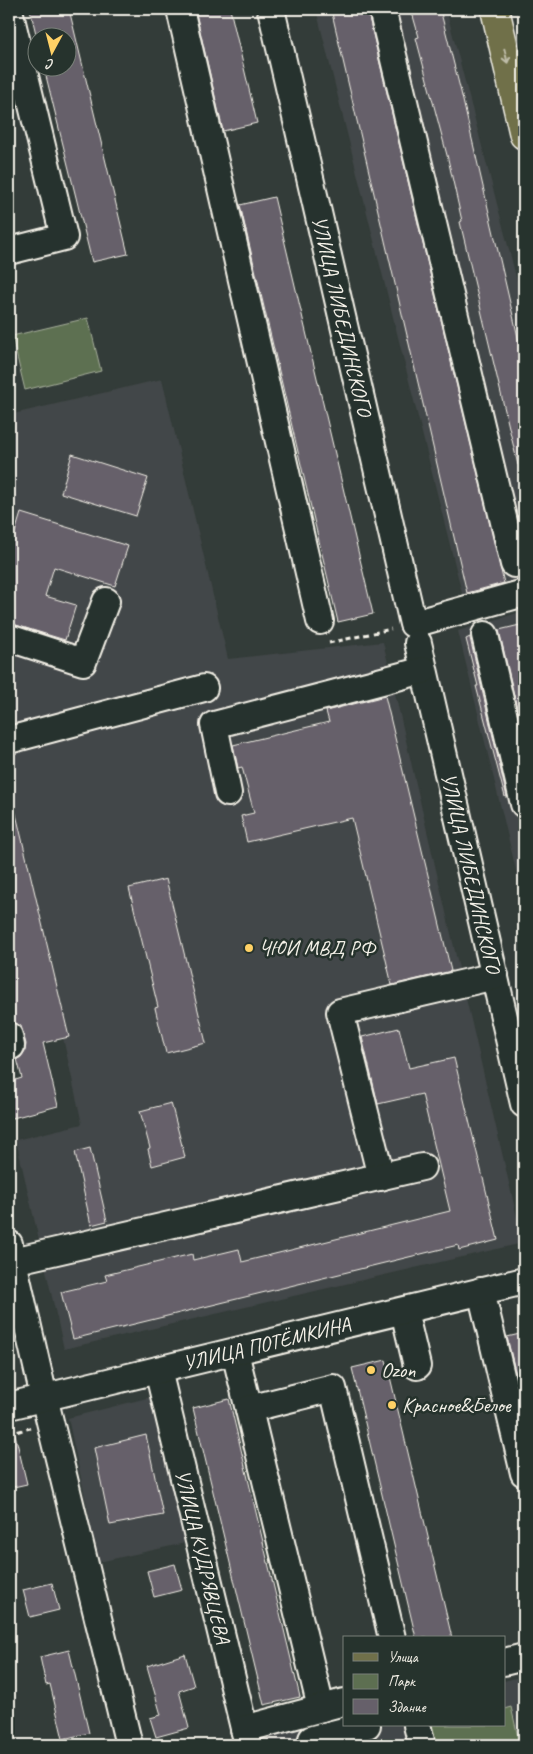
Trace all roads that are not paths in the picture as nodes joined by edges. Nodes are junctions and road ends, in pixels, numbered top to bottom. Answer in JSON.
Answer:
{"nodes":[{"id":1,"x":180,"y":9,"type":"edge"},
{"id":2,"x":271,"y":9,"type":"edge"},
{"id":3,"x":382,"y":9,"type":"edge"},
{"id":4,"x":495,"y":9,"type":"edge"},
{"id":5,"x":9,"y":10,"type":"edge"},
{"id":6,"x":524,"y":135,"type":"edge"},
{"id":7,"x":13,"y":250,"type":"dead end"},
{"id":8,"x":514,"y":564,"type":"dead end"},
{"id":9,"x":524,"y":593,"type":"edge"},
{"id":10,"x":106,"y":601,"type":"dead end"},
{"id":11,"x":320,"y":621,"type":"road end"},
{"id":12,"x":415,"y":634,"type":"junction"},
{"id":13,"x":485,"y":635,"type":"dead end"},
{"id":14,"x":9,"y":638,"type":"edge"},
{"id":15,"x":424,"y":670,"type":"junction"},
{"id":16,"x":204,"y":688,"type":"dead end"},
{"id":17,"x":9,"y":740,"type":"edge"},
{"id":18,"x":228,"y":793,"type":"dead end"},
{"id":19,"x":524,"y":804,"type":"edge"},
{"id":20,"x":495,"y":976,"type":"junction"},
{"id":21,"x":524,"y":1104,"type":"edge"},
{"id":22,"x":422,"y":1166,"type":"dead end"},
{"id":23,"x":381,"y":1177,"type":"junction"},
{"id":24,"x":11,"y":1252,"type":"edge"},
{"id":25,"x":524,"y":1281,"type":"edge"},
{"id":26,"x":481,"y":1291,"type":"junction"},
{"id":27,"x":404,"y":1311,"type":"junction"},
{"id":28,"x":235,"y":1352,"type":"junction"},
{"id":29,"x":417,"y":1366,"type":"dead end"},
{"id":30,"x":158,"y":1370,"type":"junction"},
{"id":31,"x":44,"y":1397,"type":"junction"},
{"id":32,"x":9,"y":1406,"type":"edge"},
{"id":33,"x":249,"y":1409,"type":"junction"},
{"id":34,"x":524,"y":1473,"type":"edge"},
{"id":35,"x":392,"y":1636,"type":"edge"},
{"id":36,"x":524,"y":1657,"type":"edge"},
{"id":37,"x":506,"y":1662,"type":"edge"},
{"id":38,"x":333,"y":1705,"type":"edge"},
{"id":39,"x":363,"y":1726,"type":"edge"},
{"id":40,"x":417,"y":1726,"type":"edge"},
{"id":41,"x":246,"y":1737,"type":"edge"},
{"id":42,"x":129,"y":1745,"type":"edge"},
{"id":43,"x":314,"y":1745,"type":"edge"},
{"id":44,"x":422,"y":1745,"type":"edge"}],
"edges":[{"from":1,"to":11,"type":"street"},
{"from":2,"to":12,"type":"street","name":"УЛИЦА ЛИБЕДИНСКОГО"},
{"from":3,"to":8,"type":"street"},
{"from":4,"to":6,"type":"main road","one_way":true},
{"from":5,"to":7,"type":"street"},
{"from":9,"to":12,"type":"street"},
{"from":10,"to":14,"type":"street"},
{"from":12,"to":15,"type":"street","name":"УЛИЦА ЛИБЕДИНСКОГО"},
{"from":13,"to":19,"type":"street"},
{"from":15,"to":18,"type":"street"},
{"from":15,"to":20,"type":"street","name":"УЛИЦА ЛИБЕДИНСКОГО"},
{"from":16,"to":17,"type":"street"},
{"from":20,"to":21,"type":"street","name":"УЛИЦА ЛИБЕДИНСКОГО"},
{"from":20,"to":23,"type":"street"},
{"from":22,"to":23,"type":"street"},
{"from":23,"to":24,"type":"street"},
{"from":24,"to":31,"type":"street"},
{"from":25,"to":26,"type":"street","name":"УЛИЦА ПОТЁМКИНА"},
{"from":26,"to":27,"type":"street","name":"УЛИЦА ПОТЁМКИНА"},
{"from":26,"to":34,"type":"street"},
{"from":27,"to":28,"type":"street","name":"УЛИЦА ПОТЁМКИНА"},
{"from":27,"to":29,"type":"street"},
{"from":28,"to":30,"type":"street","name":"УЛИЦА ПОТЁМКИНА"},
{"from":28,"to":33,"type":"street"},
{"from":30,"to":31,"type":"street","name":"УЛИЦА ПОТЁМКИНА"},
{"from":30,"to":41,"type":"street","name":"УЛИЦА КУДРЯВЦЕВА"},
{"from":31,"to":32,"type":"street","name":"УЛИЦА ПОТЁМКИНА"},
{"from":31,"to":42,"type":"street"},
{"from":33,"to":35,"type":"street"},
{"from":33,"to":38,"type":"street"},
{"from":36,"to":37,"type":"street"},
{"from":38,"to":41,"type":"street"},
{"from":39,"to":43,"type":"street"},
{"from":40,"to":44,"type":"street"}]}
